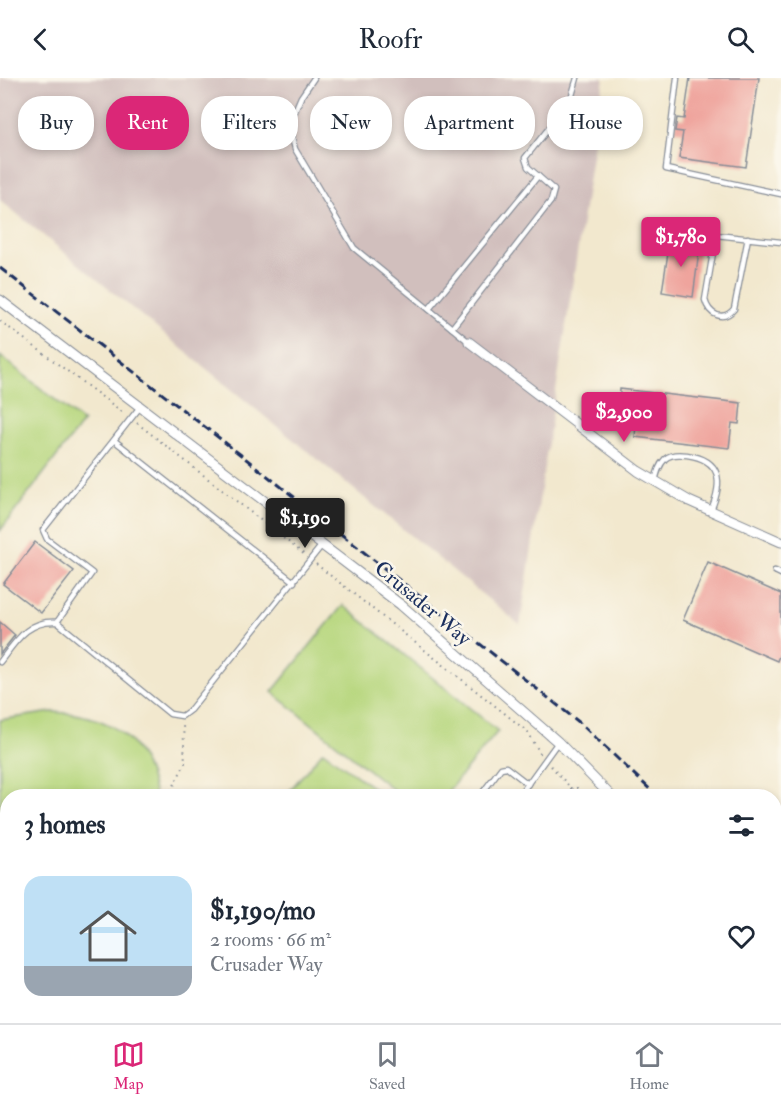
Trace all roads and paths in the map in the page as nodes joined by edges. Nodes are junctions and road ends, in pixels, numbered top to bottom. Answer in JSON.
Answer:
{"nodes":[{"id":1,"x":314,"y":78,"type":"edge"},
{"id":2,"x":577,"y":78,"type":"edge"},
{"id":3,"x":676,"y":78,"type":"edge"},
{"id":4,"x":538,"y":176,"type":"junction"},
{"id":5,"x":781,"y":194,"type":"edge"},
{"id":6,"x":748,"y":238,"type":"junction"},
{"id":7,"x":781,"y":242,"type":"edge"},
{"id":8,"x":0,"y":300,"type":"edge"},
{"id":9,"x":429,"y":309,"type":"junction"},
{"id":10,"x":0,"y":321,"type":"edge"},
{"id":11,"x":452,"y":328,"type":"junction"},
{"id":12,"x":469,"y":342,"type":"joint"},
{"id":13,"x":140,"y":407,"type":"junction"},
{"id":14,"x":131,"y":419,"type":"junction"},
{"id":15,"x":115,"y":441,"type":"junction"},
{"id":16,"x":655,"y":481,"type":"junction"},
{"id":17,"x":711,"y":511,"type":"junction"},
{"id":18,"x":781,"y":542,"type":"edge"},
{"id":19,"x":322,"y":545,"type":"junction"},
{"id":20,"x":311,"y":560,"type":"junction"},
{"id":21,"x":775,"y":571,"type":"dead end"},
{"id":22,"x":781,"y":574,"type":"edge"},
{"id":23,"x":294,"y":582,"type":"junction"},
{"id":24,"x":57,"y":622,"type":"junction"},
{"id":25,"x":0,"y":662,"type":"edge"},
{"id":26,"x":183,"y":716,"type":"junction"},
{"id":27,"x":558,"y":742,"type":"junction"},
{"id":28,"x":546,"y":760,"type":"junction"},
{"id":29,"x":528,"y":784,"type":"junction"},
{"id":30,"x":570,"y":788,"type":"joint"},
{"id":31,"x":172,"y":789,"type":"edge"},
{"id":32,"x":485,"y":789,"type":"edge"},
{"id":33,"x":524,"y":789,"type":"edge"},
{"id":34,"x":579,"y":789,"type":"edge"},
{"id":35,"x":604,"y":789,"type":"edge"}],
"edges":[{"from":1,"to":9,"type":"lane"},
{"from":2,"to":4,"type":"lane"},
{"from":3,"to":5,"type":"lane"},
{"from":4,"to":9,"type":"lane"},
{"from":4,"to":11,"type":"lane"},
{"from":6,"to":6,"type":"lane"},
{"from":6,"to":7,"type":"lane"},
{"from":8,"to":13,"type":"street","name":"Crusader Way"},
{"from":9,"to":11,"type":"lane"},
{"from":10,"to":14,"type":"path"},
{"from":11,"to":12,"type":"lane"},
{"from":12,"to":16,"type":"street"},
{"from":13,"to":14,"type":"lane"},
{"from":13,"to":19,"type":"street","name":"Crusader Way"},
{"from":14,"to":15,"type":"lane"},
{"from":14,"to":20,"type":"path"},
{"from":15,"to":23,"type":"lane"},
{"from":15,"to":24,"type":"lane"},
{"from":16,"to":17,"type":"street"},
{"from":16,"to":17,"type":"lane"},
{"from":17,"to":18,"type":"street"},
{"from":19,"to":20,"type":"lane"},
{"from":19,"to":27,"type":"street","name":"Crusader Way"},
{"from":20,"to":23,"type":"lane"},
{"from":20,"to":28,"type":"path"},
{"from":21,"to":22,"type":"lane"},
{"from":23,"to":26,"type":"lane"},
{"from":24,"to":25,"type":"lane"},
{"from":24,"to":26,"type":"lane"},
{"from":26,"to":31,"type":"path"},
{"from":27,"to":28,"type":"lane"},
{"from":27,"to":35,"type":"street","name":"Crusader Way"},
{"from":28,"to":29,"type":"lane"},
{"from":28,"to":30,"type":"path"},
{"from":29,"to":32,"type":"lane"},
{"from":29,"to":33,"type":"lane"},
{"from":30,"to":34,"type":"path"}]}
